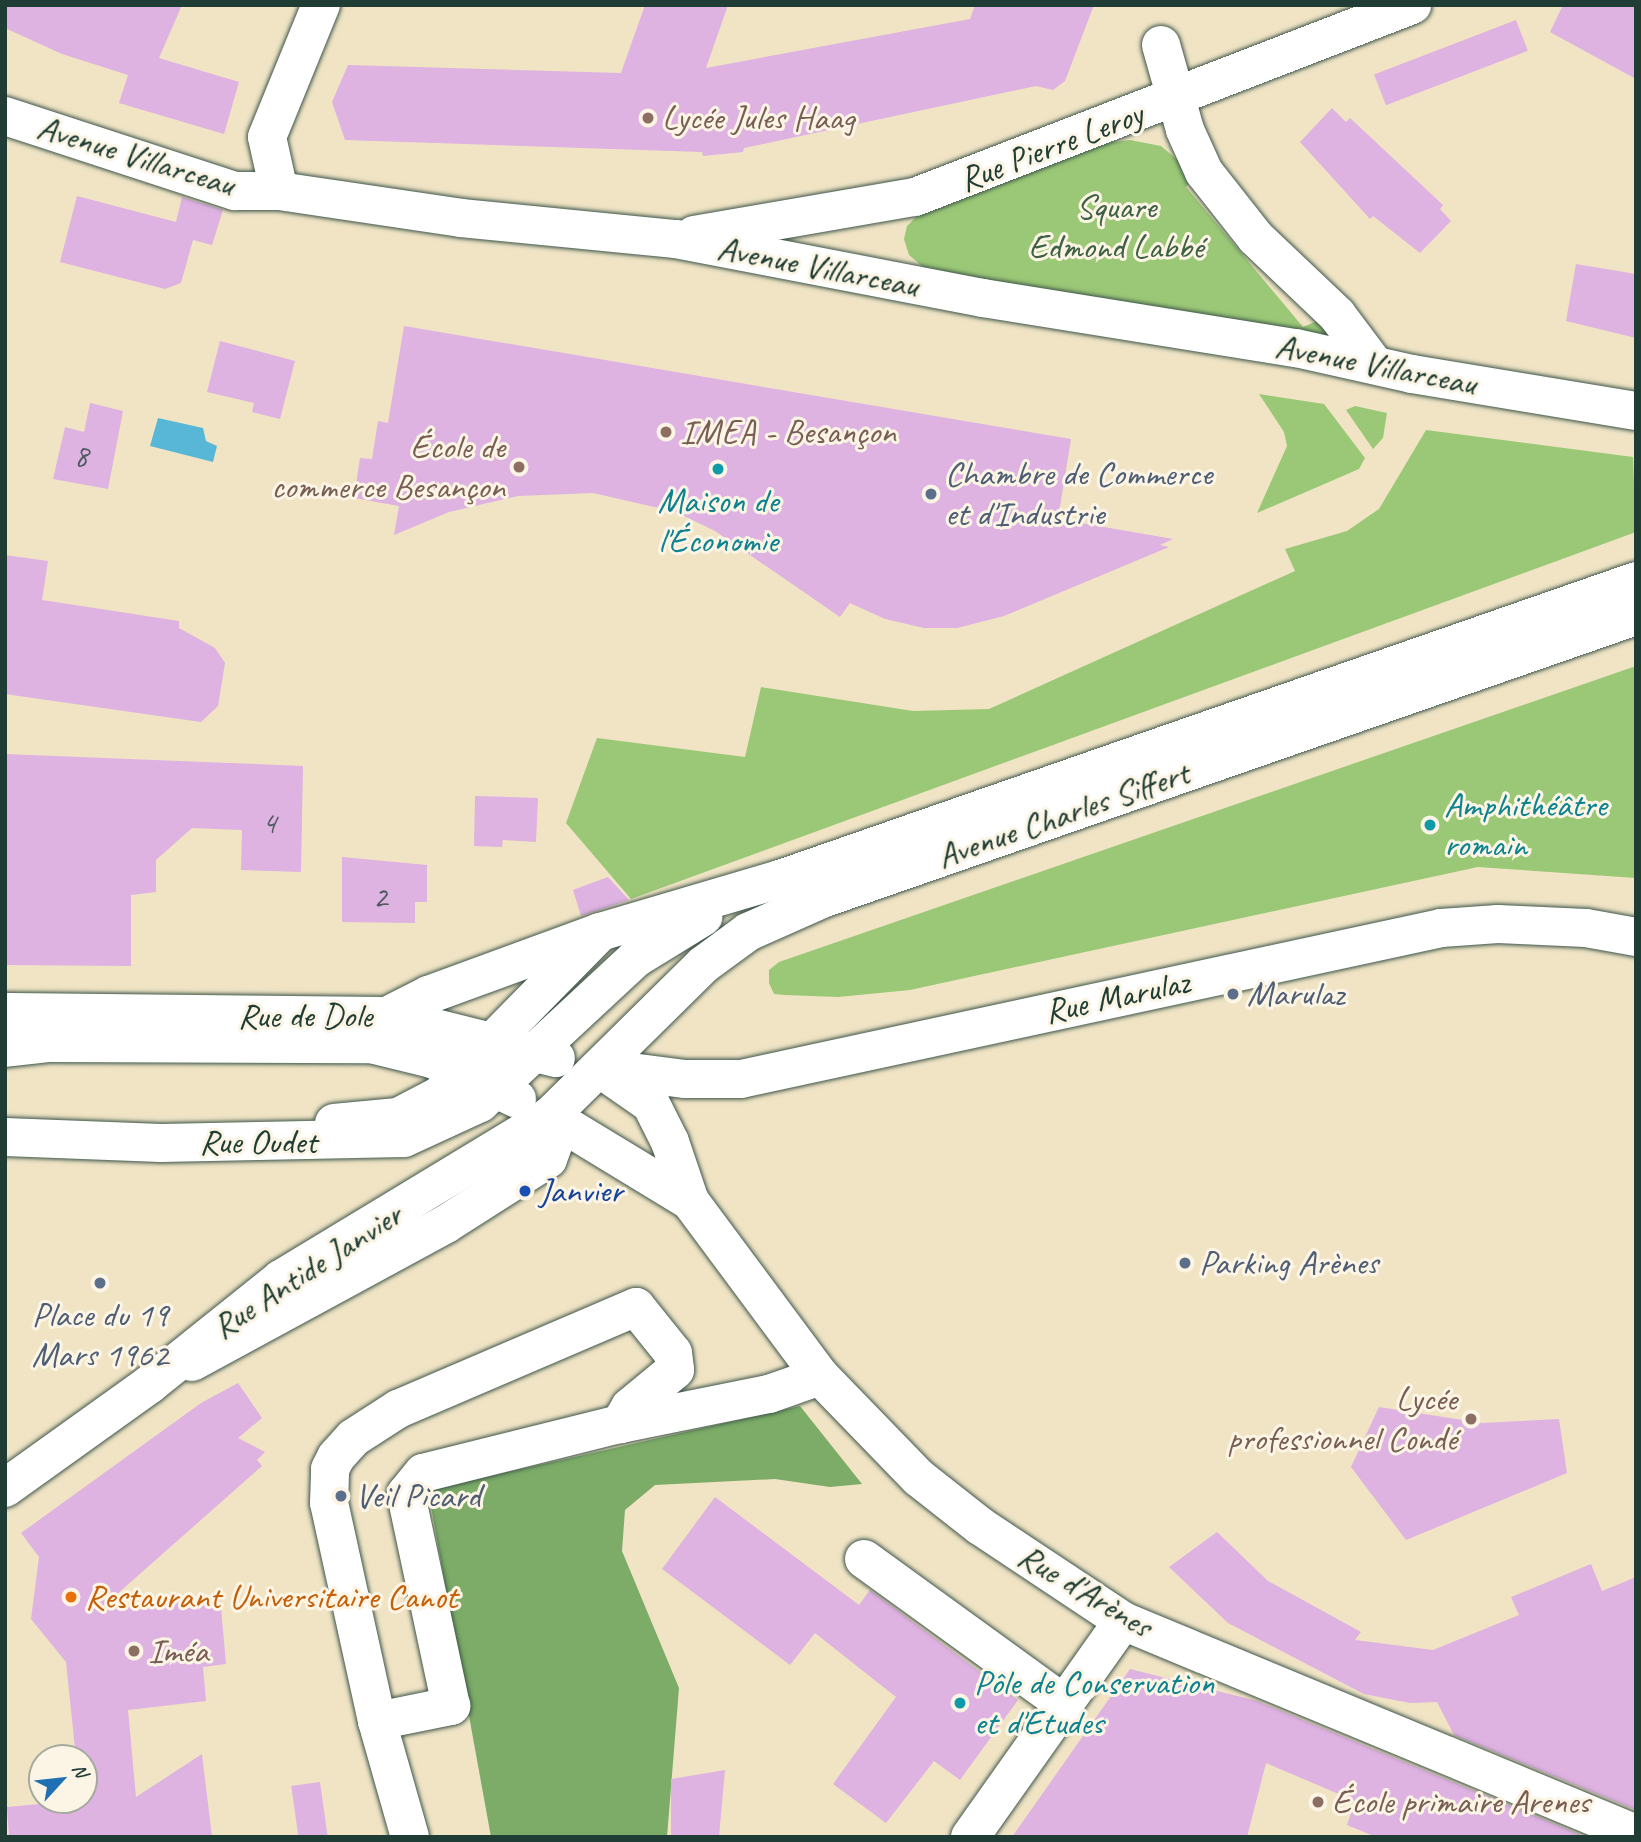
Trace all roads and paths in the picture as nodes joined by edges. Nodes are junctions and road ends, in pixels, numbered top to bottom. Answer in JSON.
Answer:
{"nodes":[{"id":1,"x":321,"y":5,"type":"edge"},
{"id":2,"x":1412,"y":5,"type":"edge"},
{"id":3,"x":1161,"y":45,"type":"dead end"},
{"id":4,"x":1179,"y":98,"type":"junction"},
{"id":5,"x":5,"y":116,"type":"edge"},
{"id":6,"x":279,"y":191,"type":"junction"},
{"id":7,"x":676,"y":239,"type":"junction"},
{"id":8,"x":1373,"y":363,"type":"junction"},
{"id":9,"x":1636,"y":411,"type":"edge"},
{"id":10,"x":1636,"y":581,"type":"edge"},
{"id":11,"x":1636,"y":616,"type":"edge"},
{"id":12,"x":780,"y":879,"type":"junction"},
{"id":13,"x":600,"y":933,"type":"junction"},
{"id":14,"x":1636,"y":937,"type":"edge"},
{"id":15,"x":5,"y":1012,"type":"edge"},
{"id":16,"x":387,"y":1016,"type":"junction"},
{"id":17,"x":493,"y":1042,"type":"junction"},
{"id":18,"x":5,"y":1048,"type":"edge"},
{"id":19,"x":537,"y":1053,"type":"junction"},
{"id":20,"x":599,"y":1068,"type":"junction"},
{"id":21,"x":482,"y":1082,"type":"junction"},
{"id":22,"x":550,"y":1116,"type":"junction"},
{"id":23,"x":5,"y":1137,"type":"edge"},
{"id":24,"x":691,"y":1202,"type":"junction"},
{"id":25,"x":820,"y":1376,"type":"junction"},
{"id":26,"x":621,"y":1424,"type":"junction"},
{"id":27,"x":5,"y":1488,"type":"edge"},
{"id":28,"x":864,"y":1559,"type":"dead end"},
{"id":29,"x":1123,"y":1621,"type":"junction"},
{"id":30,"x":1064,"y":1704,"type":"junction"},
{"id":31,"x":377,"y":1721,"type":"junction"},
{"id":32,"x":1636,"y":1834,"type":"edge"},
{"id":33,"x":410,"y":1837,"type":"edge"},
{"id":34,"x":970,"y":1837,"type":"edge"}],
"edges":[{"from":1,"to":6,"type":"street"},
{"from":2,"to":4,"type":"street","name":"Rue Pierre Leroy"},
{"from":3,"to":4,"type":"street"},
{"from":4,"to":7,"type":"street","name":"Rue Pierre Leroy"},
{"from":4,"to":8,"type":"street"},
{"from":5,"to":6,"type":"street","name":"Avenue Villarceau"},
{"from":6,"to":7,"type":"street","name":"Avenue Villarceau"},
{"from":7,"to":8,"type":"street","name":"Avenue Villarceau"},
{"from":8,"to":9,"type":"street","name":"Avenue Villarceau"},
{"from":10,"to":12,"type":"street","name":"Avenue Charles Siffert"},
{"from":11,"to":20,"type":"street","name":"Avenue Charles Siffert"},
{"from":12,"to":13,"type":"street","name":"Avenue Charles Siffert"},
{"from":12,"to":19,"type":"street","name":"Avenue Charles Siffert"},
{"from":13,"to":16,"type":"street","name":"Avenue Charles Siffert"},
{"from":13,"to":17,"type":"street"},
{"from":14,"to":20,"type":"street","name":"Rue Marulaz"},
{"from":15,"to":16,"type":"street","name":"Rue de Dole"},
{"from":16,"to":17,"type":"street","name":"Rue de Dole"},
{"from":17,"to":19,"type":"street","name":"Rue de Dole"},
{"from":17,"to":21,"type":"street"},
{"from":18,"to":21,"type":"street","name":"Rue de Dole"},
{"from":19,"to":20,"type":"street","name":"Rue de Dole"},
{"from":19,"to":21,"type":"street","name":"Avenue Charles Siffert"},
{"from":20,"to":22,"type":"street","name":"Avenue Charles Siffert"},
{"from":20,"to":24,"type":"street","name":"Rue d'Arènes"},
{"from":21,"to":22,"type":"street","name":"Rue de Dole"},
{"from":21,"to":23,"type":"street","name":"Rue Oudet"},
{"from":22,"to":24,"type":"street","name":"Rue d'Arènes"},
{"from":22,"to":27,"type":"street","name":"Rue Antide Janvier"},
{"from":24,"to":25,"type":"street","name":"Rue d'Arènes"},
{"from":25,"to":26,"type":"street"},
{"from":25,"to":29,"type":"street","name":"Rue d'Arènes"},
{"from":26,"to":31,"type":"street"},
{"from":26,"to":31,"type":"street"},
{"from":28,"to":30,"type":"street"},
{"from":29,"to":30,"type":"street"},
{"from":29,"to":32,"type":"street","name":"Rue d'Arènes"},
{"from":30,"to":34,"type":"street"},
{"from":31,"to":33,"type":"street"}]}
